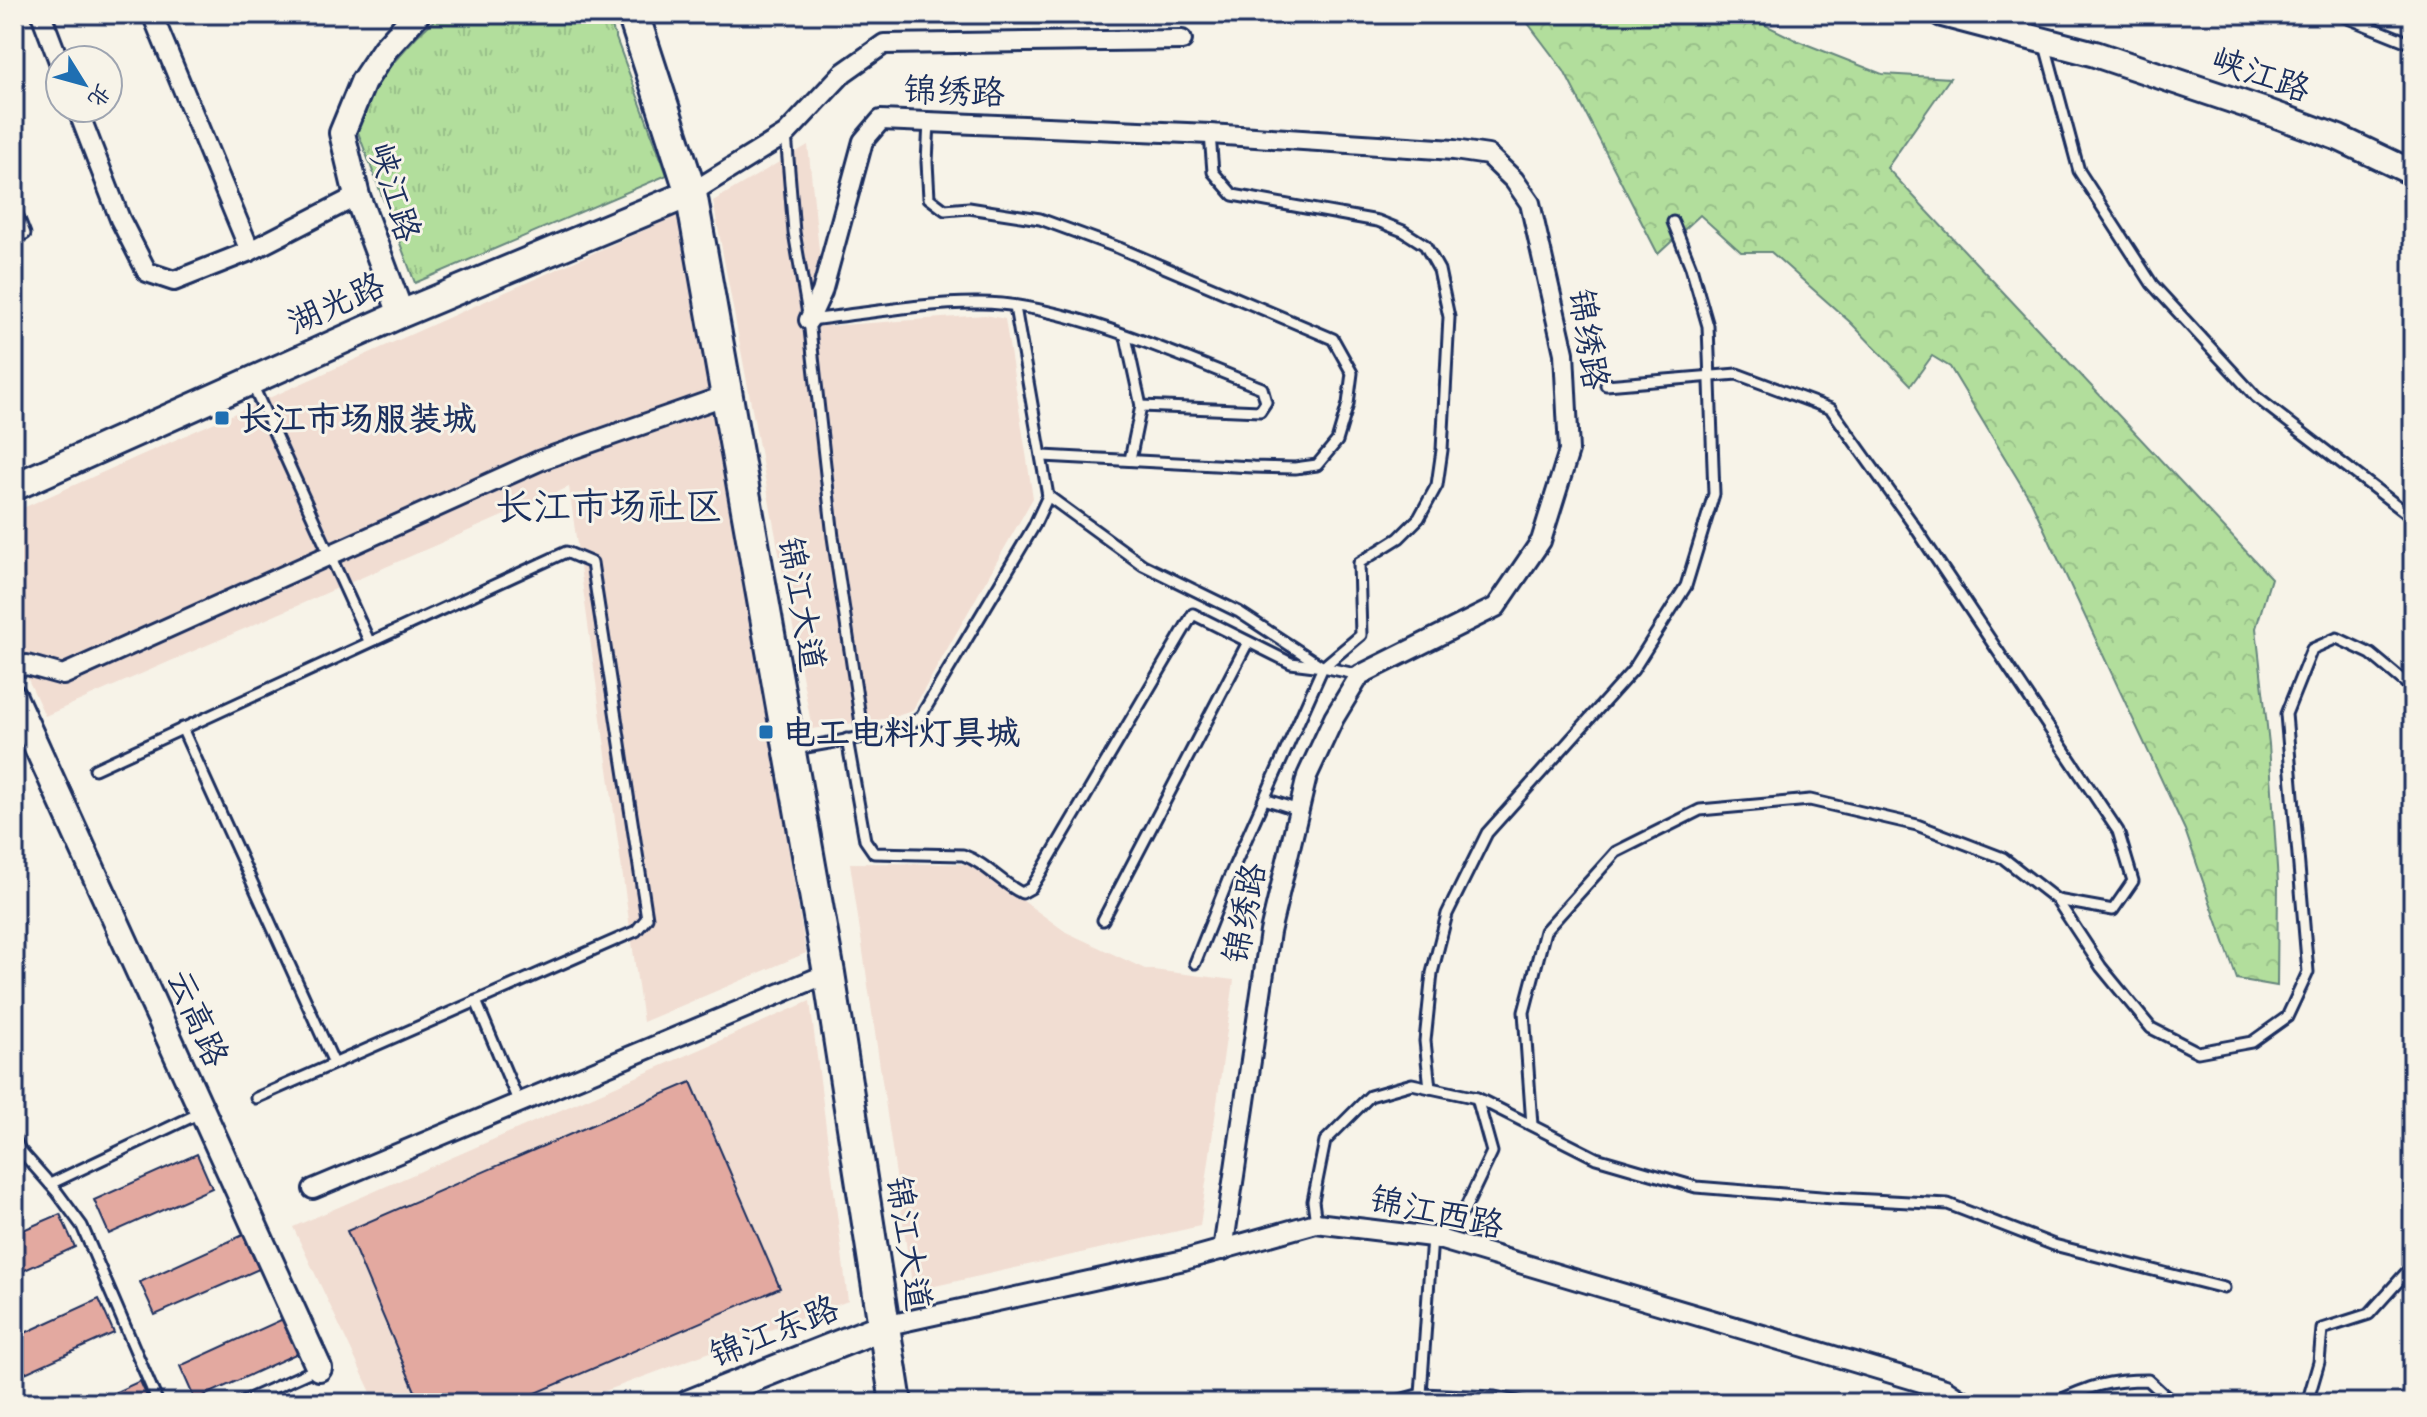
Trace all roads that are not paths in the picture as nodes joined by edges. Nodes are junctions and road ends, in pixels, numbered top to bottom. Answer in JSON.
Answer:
{"nodes":[{"id":1,"x":41,"y":14,"type":"edge"},
{"id":2,"x":152,"y":14,"type":"edge"},
{"id":3,"x":417,"y":14,"type":"edge"},
{"id":4,"x":633,"y":14,"type":"edge"},
{"id":5,"x":1942,"y":14,"type":"edge"},
{"id":6,"x":2338,"y":14,"type":"edge"},
{"id":7,"x":1182,"y":40,"type":"dead end"},
{"id":8,"x":2044,"y":42,"type":"junction"},
{"id":9,"x":52,"y":44,"type":"edge"},
{"id":10,"x":2413,"y":44,"type":"edge"},
{"id":11,"x":929,"y":122,"type":"junction"},
{"id":12,"x":83,"y":124,"type":"edge"},
{"id":13,"x":786,"y":134,"type":"junction"},
{"id":14,"x":1210,"y":134,"type":"junction"},
{"id":15,"x":2413,"y":173,"type":"edge"},
{"id":16,"x":691,"y":193,"type":"junction"},
{"id":17,"x":357,"y":196,"type":"junction"},
{"id":18,"x":14,"y":206,"type":"edge"},
{"id":19,"x":1673,"y":222,"type":"dead end"},
{"id":20,"x":25,"y":234,"type":"dead end"},
{"id":21,"x":250,"y":251,"type":"junction"},
{"id":22,"x":1015,"y":307,"type":"junction"},
{"id":23,"x":401,"y":314,"type":"junction"},
{"id":24,"x":809,"y":320,"type":"junction"},
{"id":25,"x":1126,"y":337,"type":"junction"},
{"id":26,"x":1711,"y":376,"type":"junction"},
{"id":27,"x":251,"y":381,"type":"junction"},
{"id":28,"x":1606,"y":385,"type":"dead end"},
{"id":29,"x":727,"y":395,"type":"junction"},
{"id":30,"x":1141,"y":406,"type":"junction"},
{"id":31,"x":1043,"y":456,"type":"junction"},
{"id":32,"x":1130,"y":460,"type":"junction"},
{"id":33,"x":14,"y":487,"type":"edge"},
{"id":34,"x":1048,"y":496,"type":"junction"},
{"id":35,"x":2413,"y":518,"type":"edge"},
{"id":36,"x":330,"y":555,"type":"junction"},
{"id":37,"x":369,"y":641,"type":"junction"},
{"id":38,"x":1248,"y":642,"type":"junction"},
{"id":39,"x":1323,"y":667,"type":"junction"},
{"id":40,"x":14,"y":668,"type":"edge"},
{"id":41,"x":1360,"y":675,"type":"junction"},
{"id":42,"x":2413,"y":689,"type":"edge"},
{"id":43,"x":14,"y":697,"type":"edge"},
{"id":44,"x":182,"y":728,"type":"junction"},
{"id":45,"x":863,"y":737,"type":"junction"},
{"id":46,"x":847,"y":739,"type":"junction"},
{"id":47,"x":789,"y":750,"type":"junction"},
{"id":48,"x":95,"y":769,"type":"dead end"},
{"id":49,"x":1264,"y":799,"type":"junction"},
{"id":50,"x":1299,"y":810,"type":"junction"},
{"id":51,"x":2057,"y":900,"type":"junction"},
{"id":52,"x":1103,"y":920,"type":"dead end"},
{"id":53,"x":1195,"y":963,"type":"dead end"},
{"id":54,"x":829,"y":973,"type":"junction"},
{"id":55,"x":476,"y":1001,"type":"junction"},
{"id":56,"x":334,"y":1063,"type":"junction"},
{"id":57,"x":1430,"y":1088,"type":"junction"},
{"id":58,"x":256,"y":1098,"type":"dead end"},
{"id":59,"x":1477,"y":1098,"type":"junction"},
{"id":60,"x":519,"y":1103,"type":"junction"},
{"id":61,"x":203,"y":1111,"type":"junction"},
{"id":62,"x":1532,"y":1125,"type":"junction"},
{"id":63,"x":14,"y":1138,"type":"edge"},
{"id":64,"x":50,"y":1184,"type":"junction"},
{"id":65,"x":313,"y":1189,"type":"dead end"},
{"id":66,"x":1316,"y":1223,"type":"junction"},
{"id":67,"x":1432,"y":1237,"type":"junction"},
{"id":68,"x":1223,"y":1250,"type":"junction"},
{"id":69,"x":2413,"y":1265,"type":"edge"},
{"id":70,"x":2224,"y":1288,"type":"dead end"},
{"id":71,"x":884,"y":1326,"type":"junction"},
{"id":72,"x":319,"y":1368,"type":"joint"},
{"id":73,"x":1421,"y":1394,"type":"junction"},
{"id":74,"x":158,"y":1403,"type":"edge"},
{"id":75,"x":240,"y":1403,"type":"edge"},
{"id":76,"x":690,"y":1403,"type":"edge"},
{"id":77,"x":896,"y":1403,"type":"edge"},
{"id":78,"x":1389,"y":1403,"type":"edge"},
{"id":79,"x":1525,"y":1403,"type":"edge"},
{"id":80,"x":1966,"y":1403,"type":"edge"},
{"id":81,"x":2054,"y":1403,"type":"edge"},
{"id":82,"x":2173,"y":1403,"type":"edge"},
{"id":83,"x":2307,"y":1403,"type":"edge"}],
"edges":[{"from":1,"to":9,"type":"street"},
{"from":2,"to":21,"type":"street"},
{"from":3,"to":17,"type":"street","name":"峡江路"},
{"from":4,"to":16,"type":"main road","name":"锦江大道"},
{"from":5,"to":8,"type":"street","name":"峡江路"},
{"from":6,"to":10,"type":"lane"},
{"from":7,"to":13,"type":"street"},
{"from":8,"to":15,"type":"street","name":"峡江路"},
{"from":8,"to":35,"type":"lane"},
{"from":11,"to":14,"type":"street","name":"锦绣路"},
{"from":11,"to":24,"type":"street","name":"锦绣路"},
{"from":11,"to":32,"type":"lane"},
{"from":12,"to":21,"type":"street"},
{"from":13,"to":16,"type":"street"},
{"from":13,"to":24,"type":"lane"},
{"from":14,"to":39,"type":"lane"},
{"from":14,"to":41,"type":"street","name":"锦绣路"},
{"from":16,"to":23,"type":"main road","name":"湖光路"},
{"from":16,"to":29,"type":"main road","name":"锦江大道"},
{"from":17,"to":21,"type":"street"},
{"from":17,"to":23,"type":"street","name":"峡江路"},
{"from":18,"to":20,"type":"lane"},
{"from":19,"to":26,"type":"lane"},
{"from":22,"to":24,"type":"lane"},
{"from":22,"to":25,"type":"lane"},
{"from":22,"to":31,"type":"lane"},
{"from":23,"to":27,"type":"main road","name":"湖光路"},
{"from":24,"to":45,"type":"lane"},
{"from":25,"to":30,"type":"lane"},
{"from":25,"to":30,"type":"lane"},
{"from":26,"to":28,"type":"lane"},
{"from":26,"to":51,"type":"lane"},
{"from":26,"to":57,"type":"lane"},
{"from":27,"to":33,"type":"main road","name":"湖光路"},
{"from":27,"to":36,"type":"lane"},
{"from":29,"to":36,"type":"street"},
{"from":29,"to":47,"type":"main road","name":"锦江大道"},
{"from":30,"to":32,"type":"lane"},
{"from":31,"to":32,"type":"lane"},
{"from":31,"to":34,"type":"lane"},
{"from":34,"to":39,"type":"lane"},
{"from":34,"to":45,"type":"lane"},
{"from":36,"to":37,"type":"lane"},
{"from":36,"to":40,"type":"street"},
{"from":37,"to":44,"type":"lane"},
{"from":37,"to":55,"type":"lane"},
{"from":38,"to":39,"type":"lane"},
{"from":38,"to":46,"type":"lane"},
{"from":38,"to":52,"type":"lane"},
{"from":39,"to":41,"type":"lane"},
{"from":39,"to":49,"type":"lane"},
{"from":41,"to":50,"type":"street","name":"锦绣路"},
{"from":42,"to":51,"type":"lane"},
{"from":43,"to":61,"type":"street","name":"云高路"},
{"from":44,"to":48,"type":"lane"},
{"from":44,"to":56,"type":"lane"},
{"from":45,"to":46,"type":"lane"},
{"from":46,"to":47,"type":"lane"},
{"from":47,"to":54,"type":"main road","name":"锦江大道"},
{"from":49,"to":50,"type":"lane"},
{"from":49,"to":53,"type":"lane"},
{"from":50,"to":68,"type":"street","name":"锦绣路"},
{"from":51,"to":62,"type":"lane"},
{"from":54,"to":60,"type":"street"},
{"from":54,"to":71,"type":"main road","name":"锦江大道"},
{"from":55,"to":56,"type":"lane"},
{"from":55,"to":60,"type":"lane"},
{"from":56,"to":58,"type":"lane"},
{"from":57,"to":59,"type":"lane"},
{"from":57,"to":66,"type":"lane"},
{"from":59,"to":62,"type":"lane"},
{"from":59,"to":67,"type":"lane"},
{"from":60,"to":65,"type":"street"},
{"from":61,"to":64,"type":"lane"},
{"from":61,"to":72,"type":"street","name":"云高路"},
{"from":62,"to":70,"type":"lane"},
{"from":63,"to":64,"type":"lane"},
{"from":64,"to":74,"type":"lane"},
{"from":66,"to":67,"type":"street","name":"锦江西路"},
{"from":66,"to":68,"type":"street","name":"锦江西路"},
{"from":67,"to":73,"type":"lane"},
{"from":67,"to":80,"type":"street","name":"锦江西路"},
{"from":68,"to":71,"type":"street","name":"锦江西路"},
{"from":69,"to":83,"type":"lane"},
{"from":71,"to":76,"type":"main road","name":"锦江东路"},
{"from":71,"to":77,"type":"main road","name":"锦江大道"},
{"from":72,"to":75,"type":"lane"},
{"from":73,"to":78,"type":"lane"},
{"from":73,"to":79,"type":"lane"},
{"from":81,"to":82,"type":"lane"}]}
